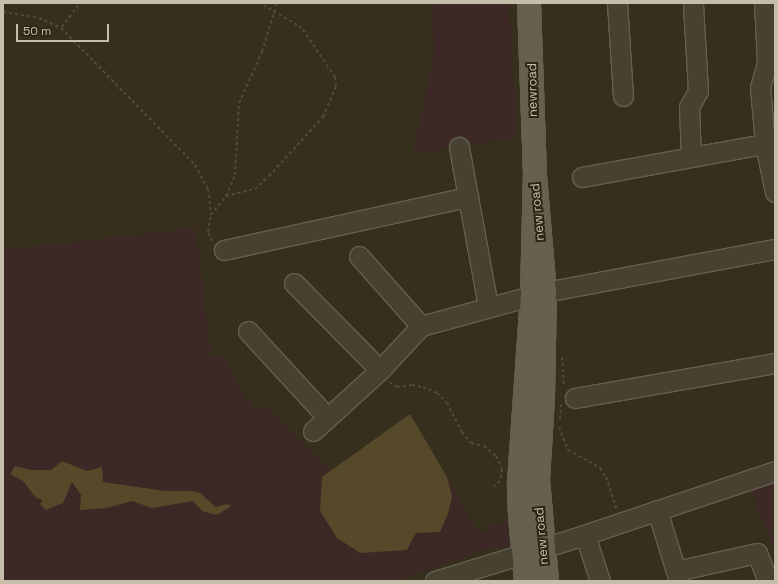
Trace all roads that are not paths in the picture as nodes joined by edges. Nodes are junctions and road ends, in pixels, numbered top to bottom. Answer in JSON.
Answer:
{"nodes":[{"id":1,"x":529,"y":3,"type":"edge"},
{"id":2,"x":617,"y":3,"type":"edge"},
{"id":3,"x":693,"y":3,"type":"edge"},
{"id":4,"x":764,"y":3,"type":"edge"},
{"id":5,"x":623,"y":96,"type":"dead end"},
{"id":6,"x":770,"y":143,"type":"edge"},
{"id":7,"x":459,"y":147,"type":"dead end"},
{"id":8,"x":691,"y":158,"type":"junction"},
{"id":9,"x":535,"y":176,"type":"joint"},
{"id":10,"x":582,"y":177,"type":"dead end"},
{"id":11,"x":775,"y":192,"type":"edge"},
{"id":12,"x":468,"y":197,"type":"junction"},
{"id":13,"x":775,"y":249,"type":"edge"},
{"id":14,"x":224,"y":250,"type":"road end"},
{"id":15,"x":359,"y":256,"type":"dead end"},
{"id":16,"x":294,"y":283,"type":"dead end"},
{"id":17,"x":538,"y":294,"type":"junction"},
{"id":18,"x":488,"y":306,"type":"junction"},
{"id":19,"x":421,"y":326,"type":"junction"},
{"id":20,"x":248,"y":331,"type":"dead end"},
{"id":21,"x":775,"y":363,"type":"edge"},
{"id":22,"x":380,"y":370,"type":"junction"},
{"id":23,"x":574,"y":398,"type":"dead end"},
{"id":24,"x":328,"y":418,"type":"junction"},
{"id":25,"x":313,"y":432,"type":"dead end"},
{"id":26,"x":775,"y":471,"type":"edge"},
{"id":27,"x":657,"y":510,"type":"junction"},
{"id":28,"x":585,"y":535,"type":"junction"},
{"id":29,"x":533,"y":551,"type":"junction"},
{"id":30,"x":468,"y":576,"type":"edge"},
{"id":31,"x":678,"y":576,"type":"edge"},
{"id":32,"x":435,"y":581,"type":"edge"},
{"id":33,"x":526,"y":581,"type":"edge"},
{"id":34,"x":547,"y":581,"type":"edge"},
{"id":35,"x":600,"y":581,"type":"edge"},
{"id":36,"x":768,"y":581,"type":"edge"}],
"edges":[{"from":1,"to":9,"type":"main road","name":"newroad"},
{"from":2,"to":5,"type":"street"},
{"from":3,"to":8,"type":"street"},
{"from":4,"to":6,"type":"street"},
{"from":6,"to":8,"type":"street"},
{"from":6,"to":11,"type":"street"},
{"from":7,"to":12,"type":"street"},
{"from":8,"to":10,"type":"street"},
{"from":9,"to":17,"type":"main road","name":"new road"},
{"from":12,"to":14,"type":"street"},
{"from":12,"to":18,"type":"street"},
{"from":13,"to":17,"type":"street"},
{"from":15,"to":19,"type":"street"},
{"from":16,"to":22,"type":"street"},
{"from":17,"to":18,"type":"street"},
{"from":17,"to":29,"type":"main road","name":"new road"},
{"from":18,"to":19,"type":"street"},
{"from":19,"to":22,"type":"street"},
{"from":20,"to":24,"type":"street"},
{"from":21,"to":23,"type":"street"},
{"from":22,"to":24,"type":"street"},
{"from":24,"to":25,"type":"street"},
{"from":26,"to":27,"type":"street"},
{"from":27,"to":28,"type":"street"},
{"from":27,"to":31,"type":"street"},
{"from":28,"to":29,"type":"street"},
{"from":28,"to":35,"type":"street"},
{"from":29,"to":30,"type":"street"},
{"from":29,"to":33,"type":"main road","name":"new road"},
{"from":29,"to":34,"type":"main road","name":"new road"},
{"from":30,"to":32,"type":"street"},
{"from":31,"to":36,"type":"street"}]}
